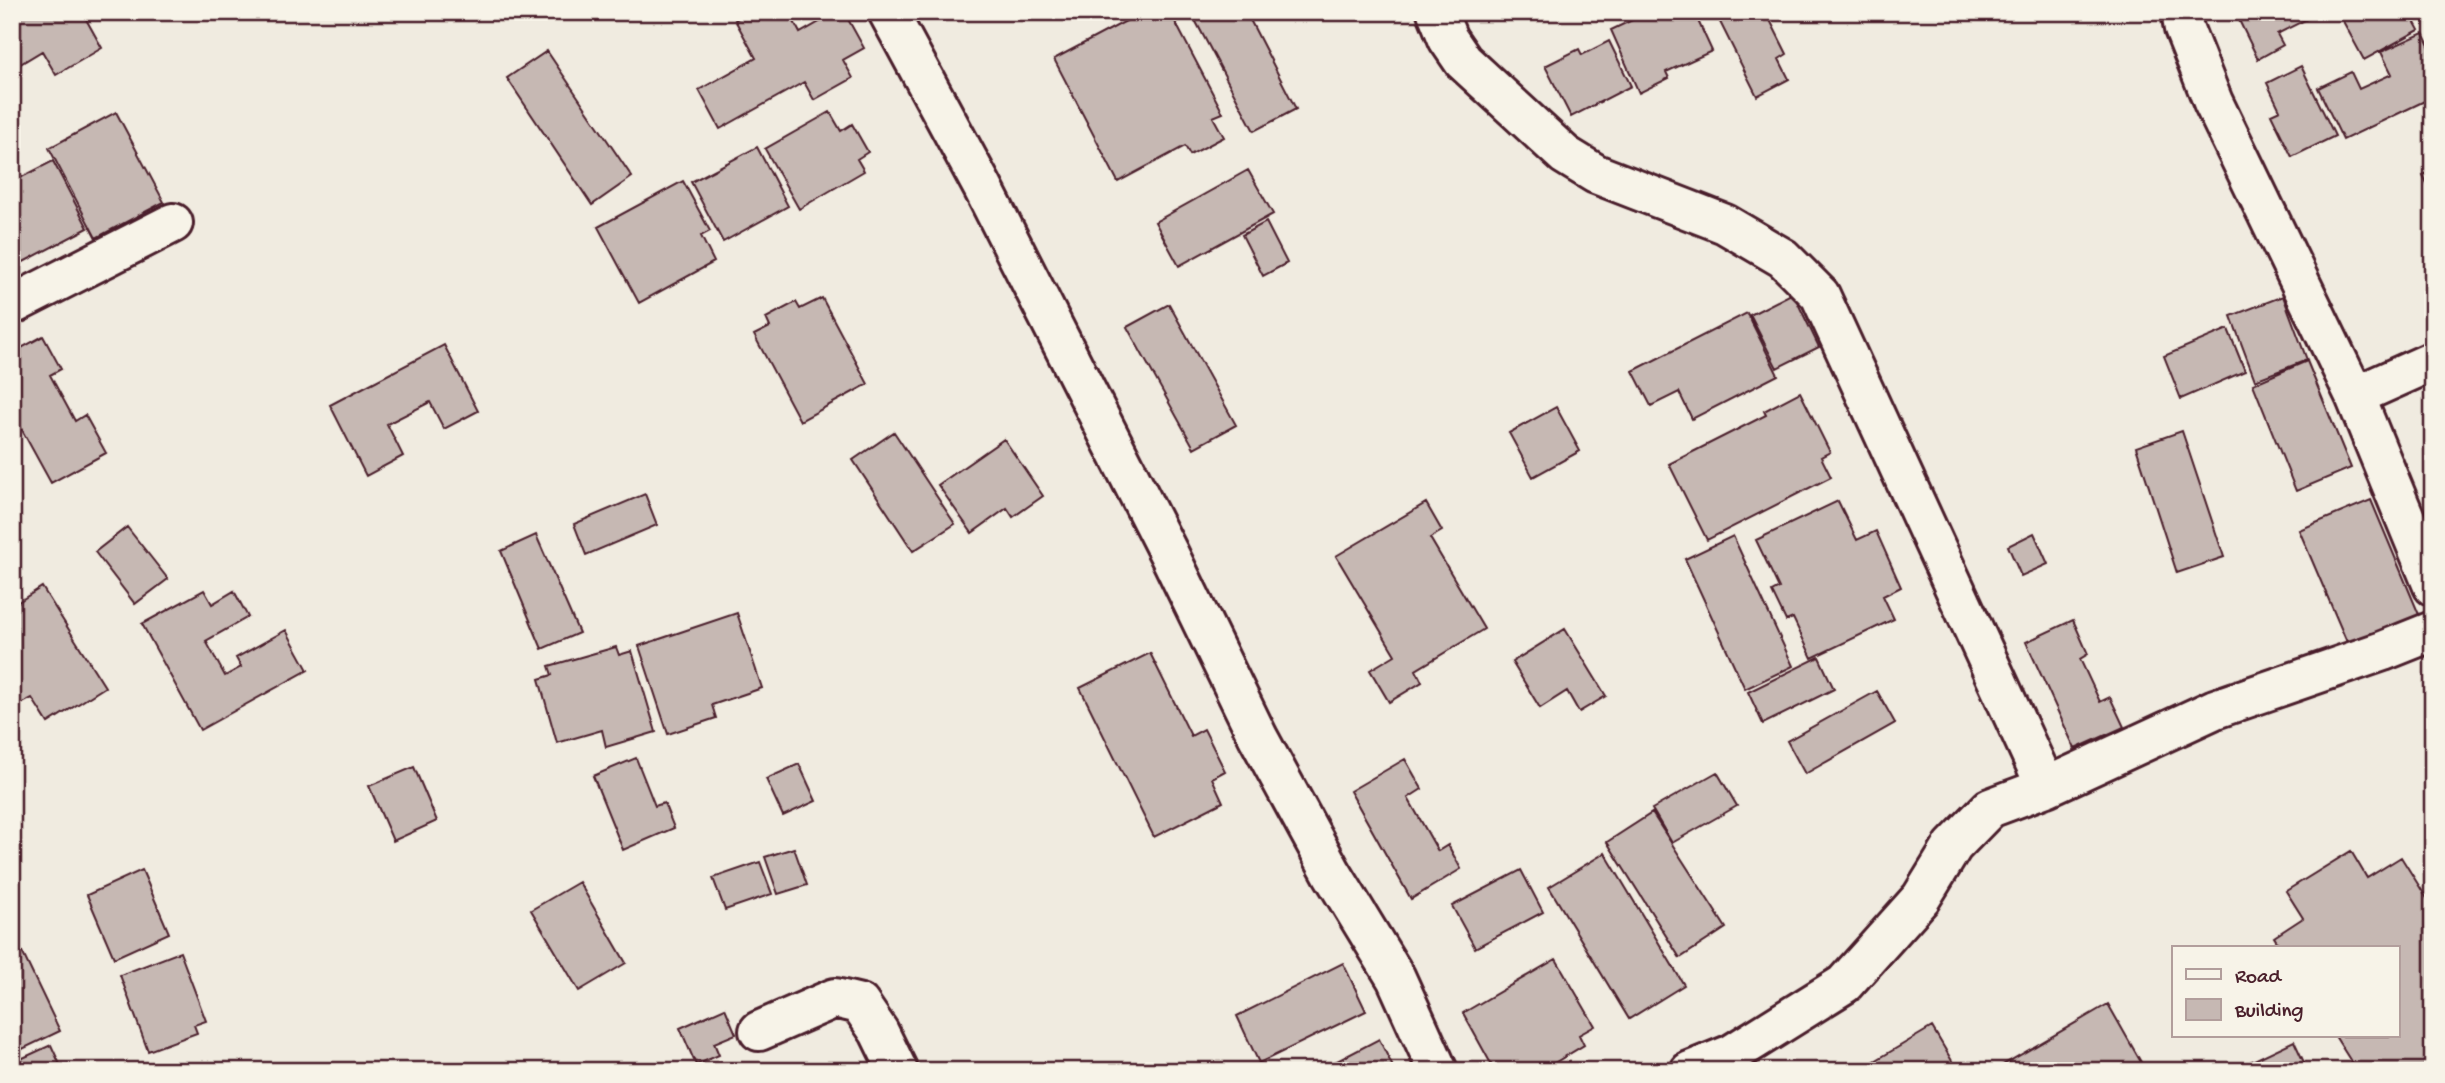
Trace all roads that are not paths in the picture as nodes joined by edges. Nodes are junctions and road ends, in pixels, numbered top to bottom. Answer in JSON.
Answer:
{"nodes":[{"id":1,"x":888,"y":12,"type":"edge"},
{"id":2,"x":1437,"y":12,"type":"edge"},
{"id":3,"x":2181,"y":12,"type":"edge"},
{"id":4,"x":173,"y":223,"type":"dead end"},
{"id":5,"x":12,"y":305,"type":"edge"},
{"id":6,"x":2433,"y":361,"type":"edge"},
{"id":7,"x":2355,"y":397,"type":"junction"},
{"id":8,"x":2433,"y":586,"type":"edge"},
{"id":9,"x":2433,"y":631,"type":"edge"},
{"id":10,"x":2046,"y":787,"type":"junction"},
{"id":11,"x":759,"y":1031,"type":"dead end"},
{"id":12,"x":898,"y":1071,"type":"edge"},
{"id":13,"x":1438,"y":1071,"type":"edge"},
{"id":14,"x":1690,"y":1071,"type":"edge"}],
"edges":[{"from":1,"to":13,"type":"street"},
{"from":2,"to":10,"type":"street"},
{"from":3,"to":7,"type":"street"},
{"from":4,"to":5,"type":"street"},
{"from":6,"to":7,"type":"street"},
{"from":7,"to":8,"type":"street"},
{"from":9,"to":10,"type":"street"},
{"from":10,"to":14,"type":"street"},
{"from":11,"to":12,"type":"street"}]}
